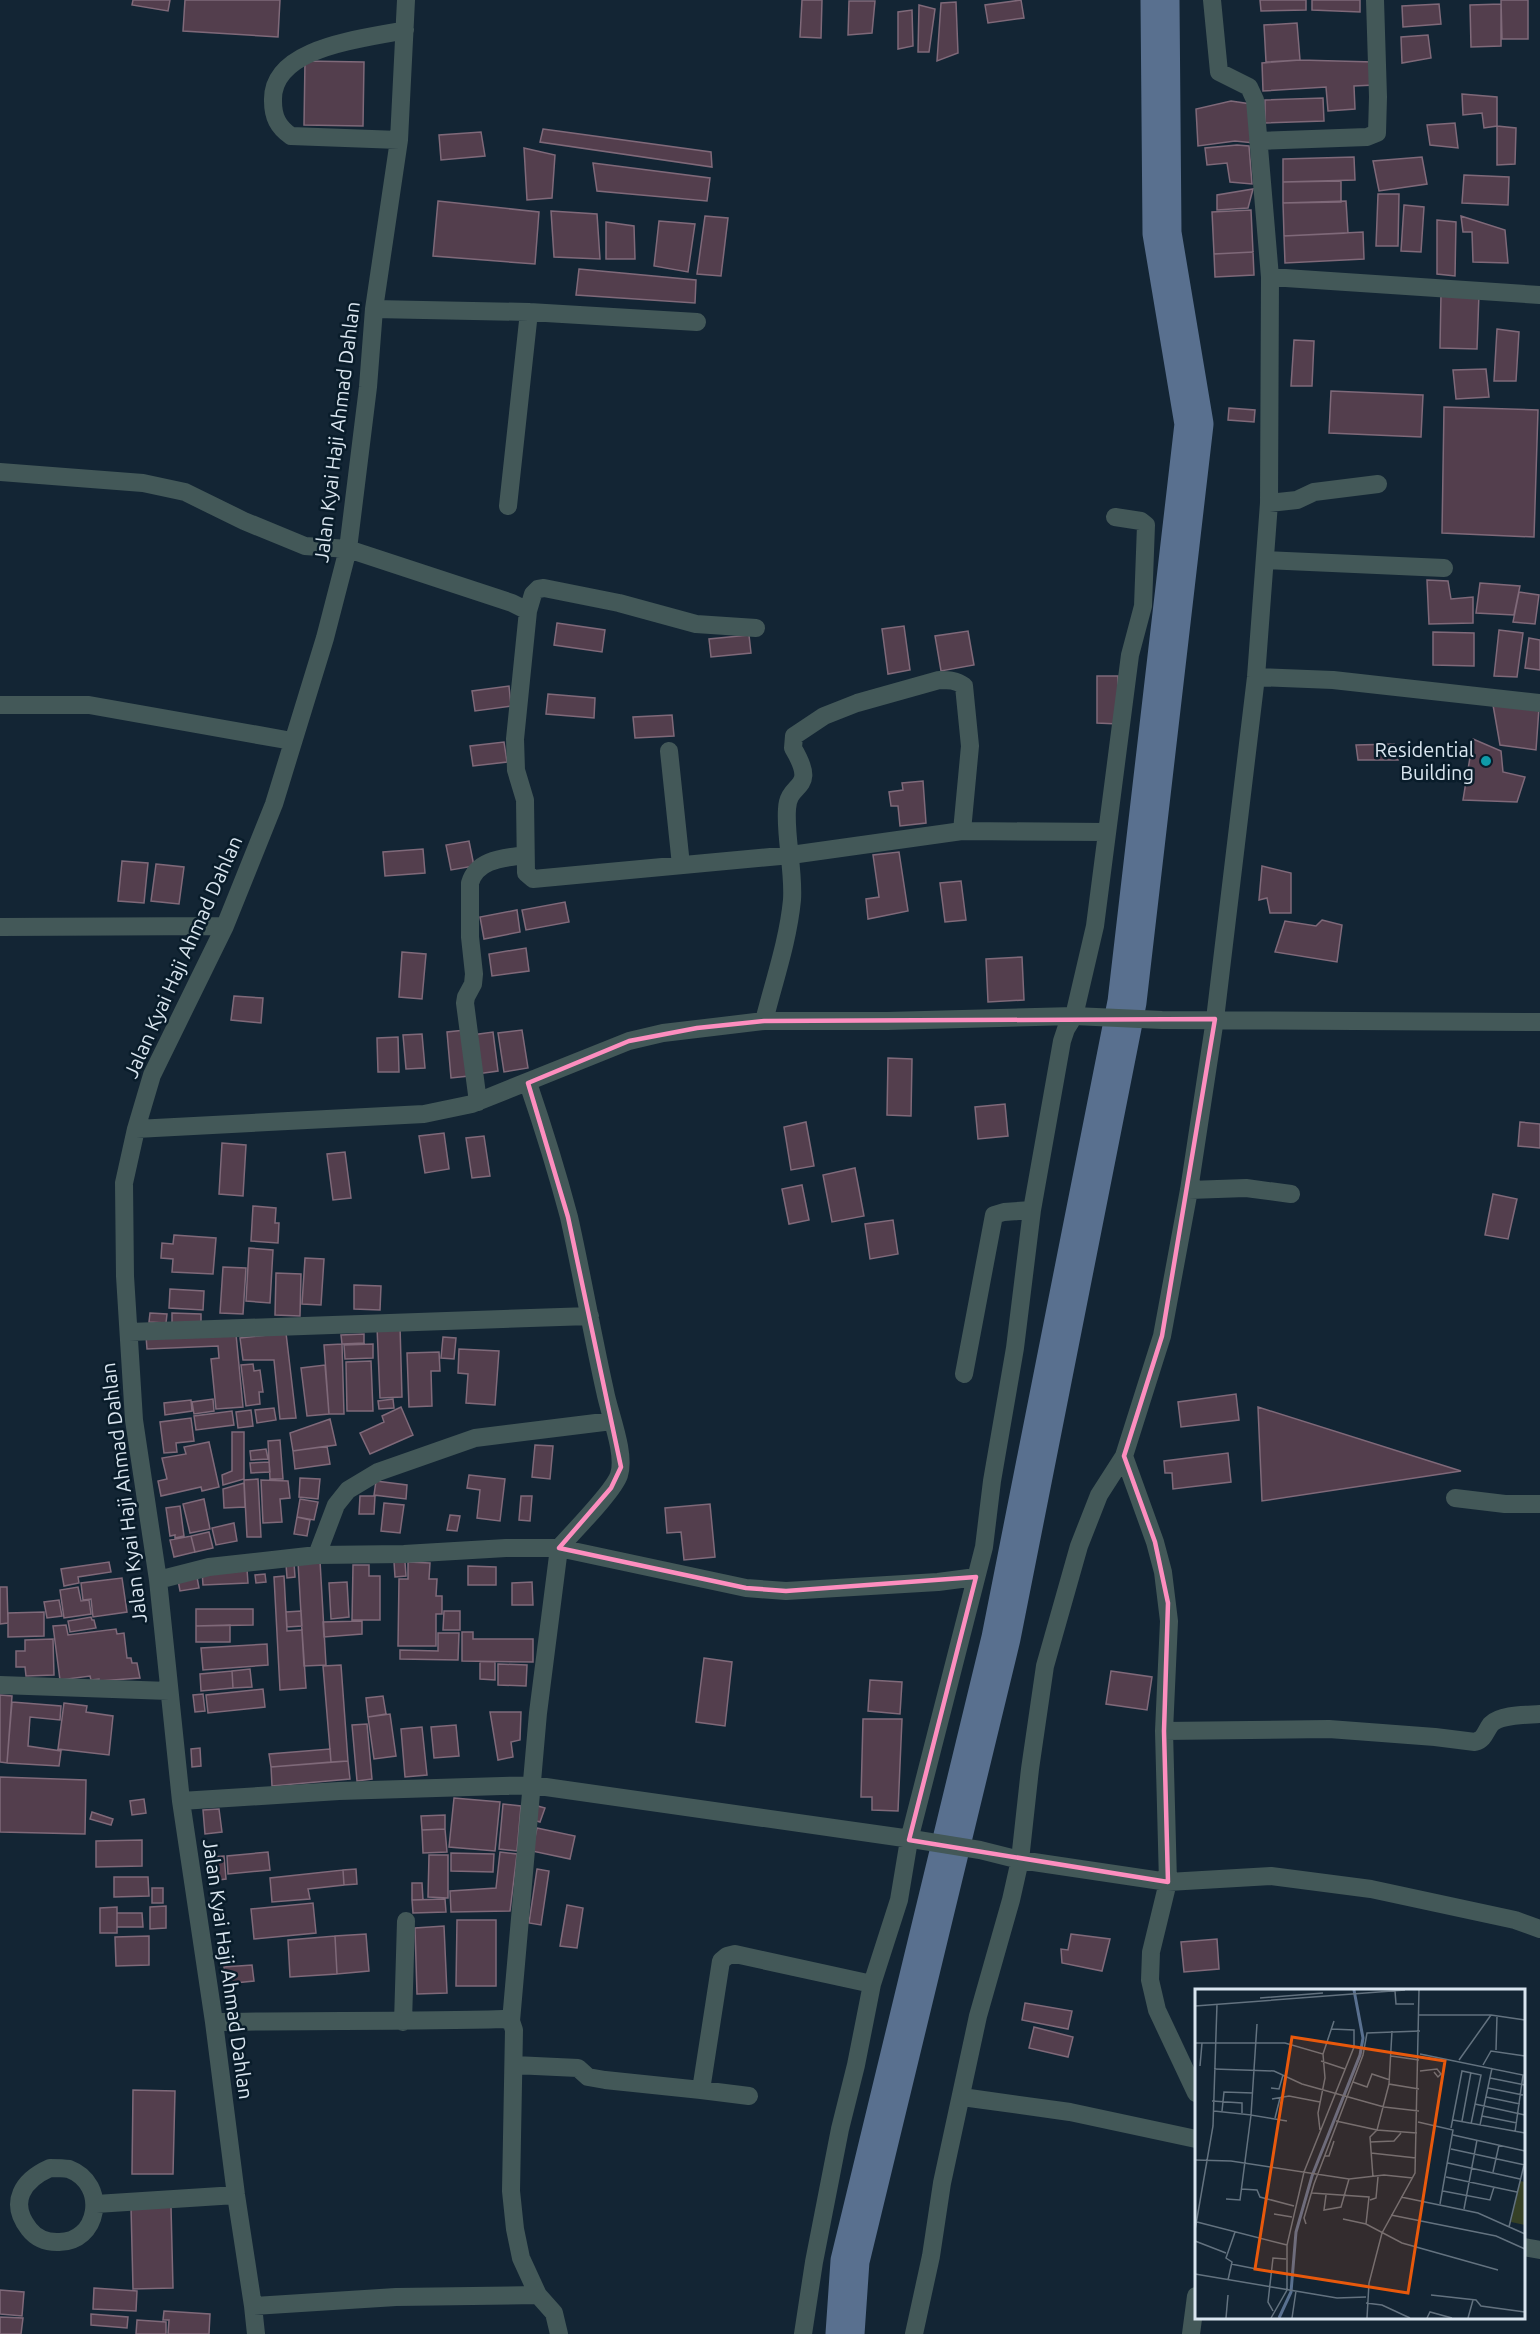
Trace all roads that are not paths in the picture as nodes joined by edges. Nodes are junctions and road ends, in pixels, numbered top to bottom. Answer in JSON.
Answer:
{"nodes":[{"id":1,"x":406,"y":0,"type":"edge"},
{"id":2,"x":1212,"y":0,"type":"edge"},
{"id":3,"x":1375,"y":0,"type":"edge"},
{"id":4,"x":405,"y":30,"type":"junction"},
{"id":5,"x":399,"y":140,"type":"junction"},
{"id":6,"x":1258,"y":141,"type":"junction"},
{"id":7,"x":1270,"y":277,"type":"junction"},
{"id":8,"x":1540,"y":295,"type":"edge"},
{"id":9,"x":374,"y":309,"type":"junction"},
{"id":10,"x":529,"y":312,"type":"junction"},
{"id":11,"x":697,"y":322,"type":"dead end"},
{"id":12,"x":0,"y":472,"type":"edge"},
{"id":13,"x":1378,"y":484,"type":"dead end"},
{"id":14,"x":1269,"y":503,"type":"junction"},
{"id":15,"x":508,"y":506,"type":"dead end"},
{"id":16,"x":1115,"y":518,"type":"dead end"},
{"id":17,"x":348,"y":549,"type":"junction"},
{"id":18,"x":1265,"y":560,"type":"junction"},
{"id":19,"x":1444,"y":568,"type":"dead end"},
{"id":20,"x":528,"y":611,"type":"junction"},
{"id":21,"x":756,"y":628,"type":"dead end"},
{"id":22,"x":1256,"y":677,"type":"junction"},
{"id":23,"x":1540,"y":703,"type":"edge"},
{"id":24,"x":0,"y":705,"type":"edge"},
{"id":25,"x":292,"y":741,"type":"junction"},
{"id":26,"x":669,"y":752,"type":"dead end"},
{"id":27,"x":962,"y":831,"type":"junction"},
{"id":28,"x":1106,"y":832,"type":"junction"},
{"id":29,"x":525,"y":855,"type":"junction"},
{"id":30,"x":791,"y":855,"type":"junction"},
{"id":31,"x":681,"y":865,"type":"junction"},
{"id":32,"x":225,"y":926,"type":"junction"},
{"id":33,"x":0,"y":927,"type":"edge"},
{"id":34,"x":1081,"y":1017,"type":"junction"},
{"id":35,"x":1215,"y":1019,"type":"junction"},
{"id":36,"x":764,"y":1021,"type":"junction"},
{"id":37,"x":1540,"y":1022,"type":"edge"},
{"id":38,"x":528,"y":1083,"type":"junction"},
{"id":39,"x":478,"y":1102,"type":"junction"},
{"id":40,"x":136,"y":1129,"type":"junction"},
{"id":41,"x":1189,"y":1190,"type":"junction"},
{"id":42,"x":1291,"y":1194,"type":"dead end"},
{"id":43,"x":1032,"y":1210,"type":"junction"},
{"id":44,"x":590,"y":1316,"type":"junction"},
{"id":45,"x":129,"y":1332,"type":"junction"},
{"id":46,"x":964,"y":1374,"type":"dead end"},
{"id":47,"x":612,"y":1421,"type":"junction"},
{"id":48,"x":1124,"y":1456,"type":"junction"},
{"id":49,"x":1455,"y":1498,"type":"dead end"},
{"id":50,"x":1540,"y":1504,"type":"edge"},
{"id":51,"x":558,"y":1548,"type":"junction"},
{"id":52,"x":317,"y":1555,"type":"junction"},
{"id":53,"x":976,"y":1577,"type":"junction"},
{"id":54,"x":158,"y":1580,"type":"junction"},
{"id":55,"x":0,"y":1685,"type":"edge"},
{"id":56,"x":169,"y":1691,"type":"junction"},
{"id":57,"x":1540,"y":1714,"type":"edge"},
{"id":58,"x":1164,"y":1731,"type":"junction"},
{"id":59,"x":532,"y":1785,"type":"junction"},
{"id":60,"x":181,"y":1802,"type":"junction"},
{"id":61,"x":914,"y":1840,"type":"junction"},
{"id":62,"x":1020,"y":1860,"type":"junction"},
{"id":63,"x":1168,"y":1882,"type":"junction"},
{"id":64,"x":406,"y":1922,"type":"dead end"},
{"id":65,"x":1540,"y":1929,"type":"edge"},
{"id":66,"x":872,"y":1984,"type":"junction"},
{"id":67,"x":512,"y":2021,"type":"junction"},
{"id":68,"x":214,"y":2022,"type":"junction"},
{"id":69,"x":403,"y":2022,"type":"junction"},
{"id":70,"x":514,"y":2065,"type":"junction"},
{"id":71,"x":1195,"y":2089,"type":"edge"},
{"id":72,"x":701,"y":2090,"type":"junction"},
{"id":73,"x":749,"y":2096,"type":"dead end"},
{"id":74,"x":962,"y":2097,"type":"junction"},
{"id":75,"x":1195,"y":2139,"type":"edge"},
{"id":76,"x":236,"y":2195,"type":"junction"},
{"id":77,"x":9,"y":2201,"type":"edge"},
{"id":78,"x":96,"y":2204,"type":"junction"},
{"id":79,"x":1525,"y":2247,"type":"edge"},
{"id":80,"x":1540,"y":2250,"type":"edge"},
{"id":81,"x":538,"y":2295,"type":"junction"},
{"id":82,"x":254,"y":2306,"type":"junction"},
{"id":83,"x":1195,"y":2309,"type":"edge"},
{"id":84,"x":256,"y":2334,"type":"edge"},
{"id":85,"x":559,"y":2334,"type":"edge"},
{"id":86,"x":803,"y":2334,"type":"edge"},
{"id":87,"x":914,"y":2334,"type":"edge"},
{"id":88,"x":1191,"y":2334,"type":"edge"}],
"edges":[{"from":1,"to":4,"type":"street","name":"Jalan Kyai Haji Ahmad Dahlan"},
{"from":2,"to":6,"type":"street"},
{"from":3,"to":6,"type":"street"},
{"from":4,"to":5,"type":"street","name":"Jalan Kyai Haji Ahmad Dahlan"},
{"from":4,"to":5,"type":"street"},
{"from":5,"to":9,"type":"street","name":"Jalan Kyai Haji Ahmad Dahlan"},
{"from":6,"to":7,"type":"street"},
{"from":7,"to":8,"type":"street"},
{"from":7,"to":14,"type":"street"},
{"from":9,"to":10,"type":"street"},
{"from":9,"to":17,"type":"street","name":"Jalan Kyai Haji Ahmad Dahlan"},
{"from":10,"to":11,"type":"street"},
{"from":10,"to":15,"type":"street"},
{"from":12,"to":17,"type":"street"},
{"from":13,"to":14,"type":"street"},
{"from":14,"to":18,"type":"street"},
{"from":16,"to":28,"type":"street"},
{"from":17,"to":20,"type":"street"},
{"from":17,"to":25,"type":"street","name":"Jalan Kyai Haji Ahmad Dahlan"},
{"from":18,"to":19,"type":"street"},
{"from":18,"to":22,"type":"street"},
{"from":20,"to":21,"type":"street"},
{"from":20,"to":29,"type":"street"},
{"from":22,"to":23,"type":"street"},
{"from":22,"to":35,"type":"street"},
{"from":24,"to":25,"type":"street"},
{"from":25,"to":32,"type":"street","name":"Jalan Kyai Haji Ahmad Dahlan"},
{"from":26,"to":31,"type":"street"},
{"from":27,"to":28,"type":"street"},
{"from":27,"to":30,"type":"street"},
{"from":27,"to":30,"type":"street"},
{"from":28,"to":34,"type":"street"},
{"from":29,"to":31,"type":"street"},
{"from":29,"to":39,"type":"street"},
{"from":30,"to":31,"type":"street"},
{"from":30,"to":36,"type":"street"},
{"from":32,"to":33,"type":"street"},
{"from":32,"to":40,"type":"street","name":"Jalan Kyai Haji Ahmad Dahlan"},
{"from":34,"to":35,"type":"street"},
{"from":34,"to":36,"type":"street"},
{"from":34,"to":43,"type":"street"},
{"from":35,"to":37,"type":"street"},
{"from":35,"to":41,"type":"street"},
{"from":36,"to":38,"type":"street"},
{"from":38,"to":39,"type":"street"},
{"from":38,"to":44,"type":"street"},
{"from":39,"to":40,"type":"street"},
{"from":40,"to":45,"type":"street","name":"Jalan Kyai Haji Ahmad Dahlan"},
{"from":41,"to":42,"type":"street"},
{"from":41,"to":48,"type":"street"},
{"from":43,"to":46,"type":"street"},
{"from":43,"to":53,"type":"street"},
{"from":44,"to":45,"type":"street"},
{"from":44,"to":47,"type":"street"},
{"from":45,"to":54,"type":"street","name":"Jalan Kyai Haji Ahmad Dahlan"},
{"from":47,"to":51,"type":"street"},
{"from":47,"to":52,"type":"street"},
{"from":48,"to":58,"type":"street"},
{"from":48,"to":62,"type":"street"},
{"from":49,"to":50,"type":"street"},
{"from":51,"to":52,"type":"street"},
{"from":51,"to":53,"type":"street"},
{"from":51,"to":59,"type":"street"},
{"from":52,"to":54,"type":"street"},
{"from":53,"to":61,"type":"street"},
{"from":54,"to":56,"type":"street","name":"Jalan Kyai Haji Ahmad Dahlan"},
{"from":55,"to":56,"type":"street"},
{"from":56,"to":60,"type":"street","name":"Jalan Kyai Haji Ahmad Dahlan"},
{"from":57,"to":58,"type":"street"},
{"from":58,"to":63,"type":"street"},
{"from":59,"to":60,"type":"street"},
{"from":59,"to":61,"type":"street"},
{"from":59,"to":67,"type":"street"},
{"from":60,"to":68,"type":"street","name":"Jalan Kyai Haji Ahmad Dahlan"},
{"from":61,"to":62,"type":"street"},
{"from":61,"to":66,"type":"street"},
{"from":62,"to":63,"type":"street"},
{"from":62,"to":74,"type":"street"},
{"from":63,"to":65,"type":"street"},
{"from":63,"to":71,"type":"street"},
{"from":64,"to":69,"type":"street"},
{"from":66,"to":72,"type":"street"},
{"from":66,"to":86,"type":"street"},
{"from":67,"to":69,"type":"street"},
{"from":67,"to":70,"type":"street"},
{"from":68,"to":69,"type":"street"},
{"from":68,"to":76,"type":"street","name":"Jalan Kyai Haji Ahmad Dahlan"},
{"from":70,"to":72,"type":"street"},
{"from":70,"to":81,"type":"street"},
{"from":72,"to":73,"type":"street"},
{"from":74,"to":75,"type":"street"},
{"from":74,"to":87,"type":"street"},
{"from":76,"to":78,"type":"street"},
{"from":76,"to":82,"type":"street","name":"Jalan Kyai Haji Ahmad Dahlan"},
{"from":77,"to":78,"type":"street"},
{"from":77,"to":78,"type":"street"},
{"from":79,"to":80,"type":"street"},
{"from":81,"to":82,"type":"street"},
{"from":81,"to":85,"type":"street"},
{"from":82,"to":84,"type":"street","name":"Jalan Kyai Haji Ahmad Dahlan"},
{"from":83,"to":88,"type":"street"}]}
